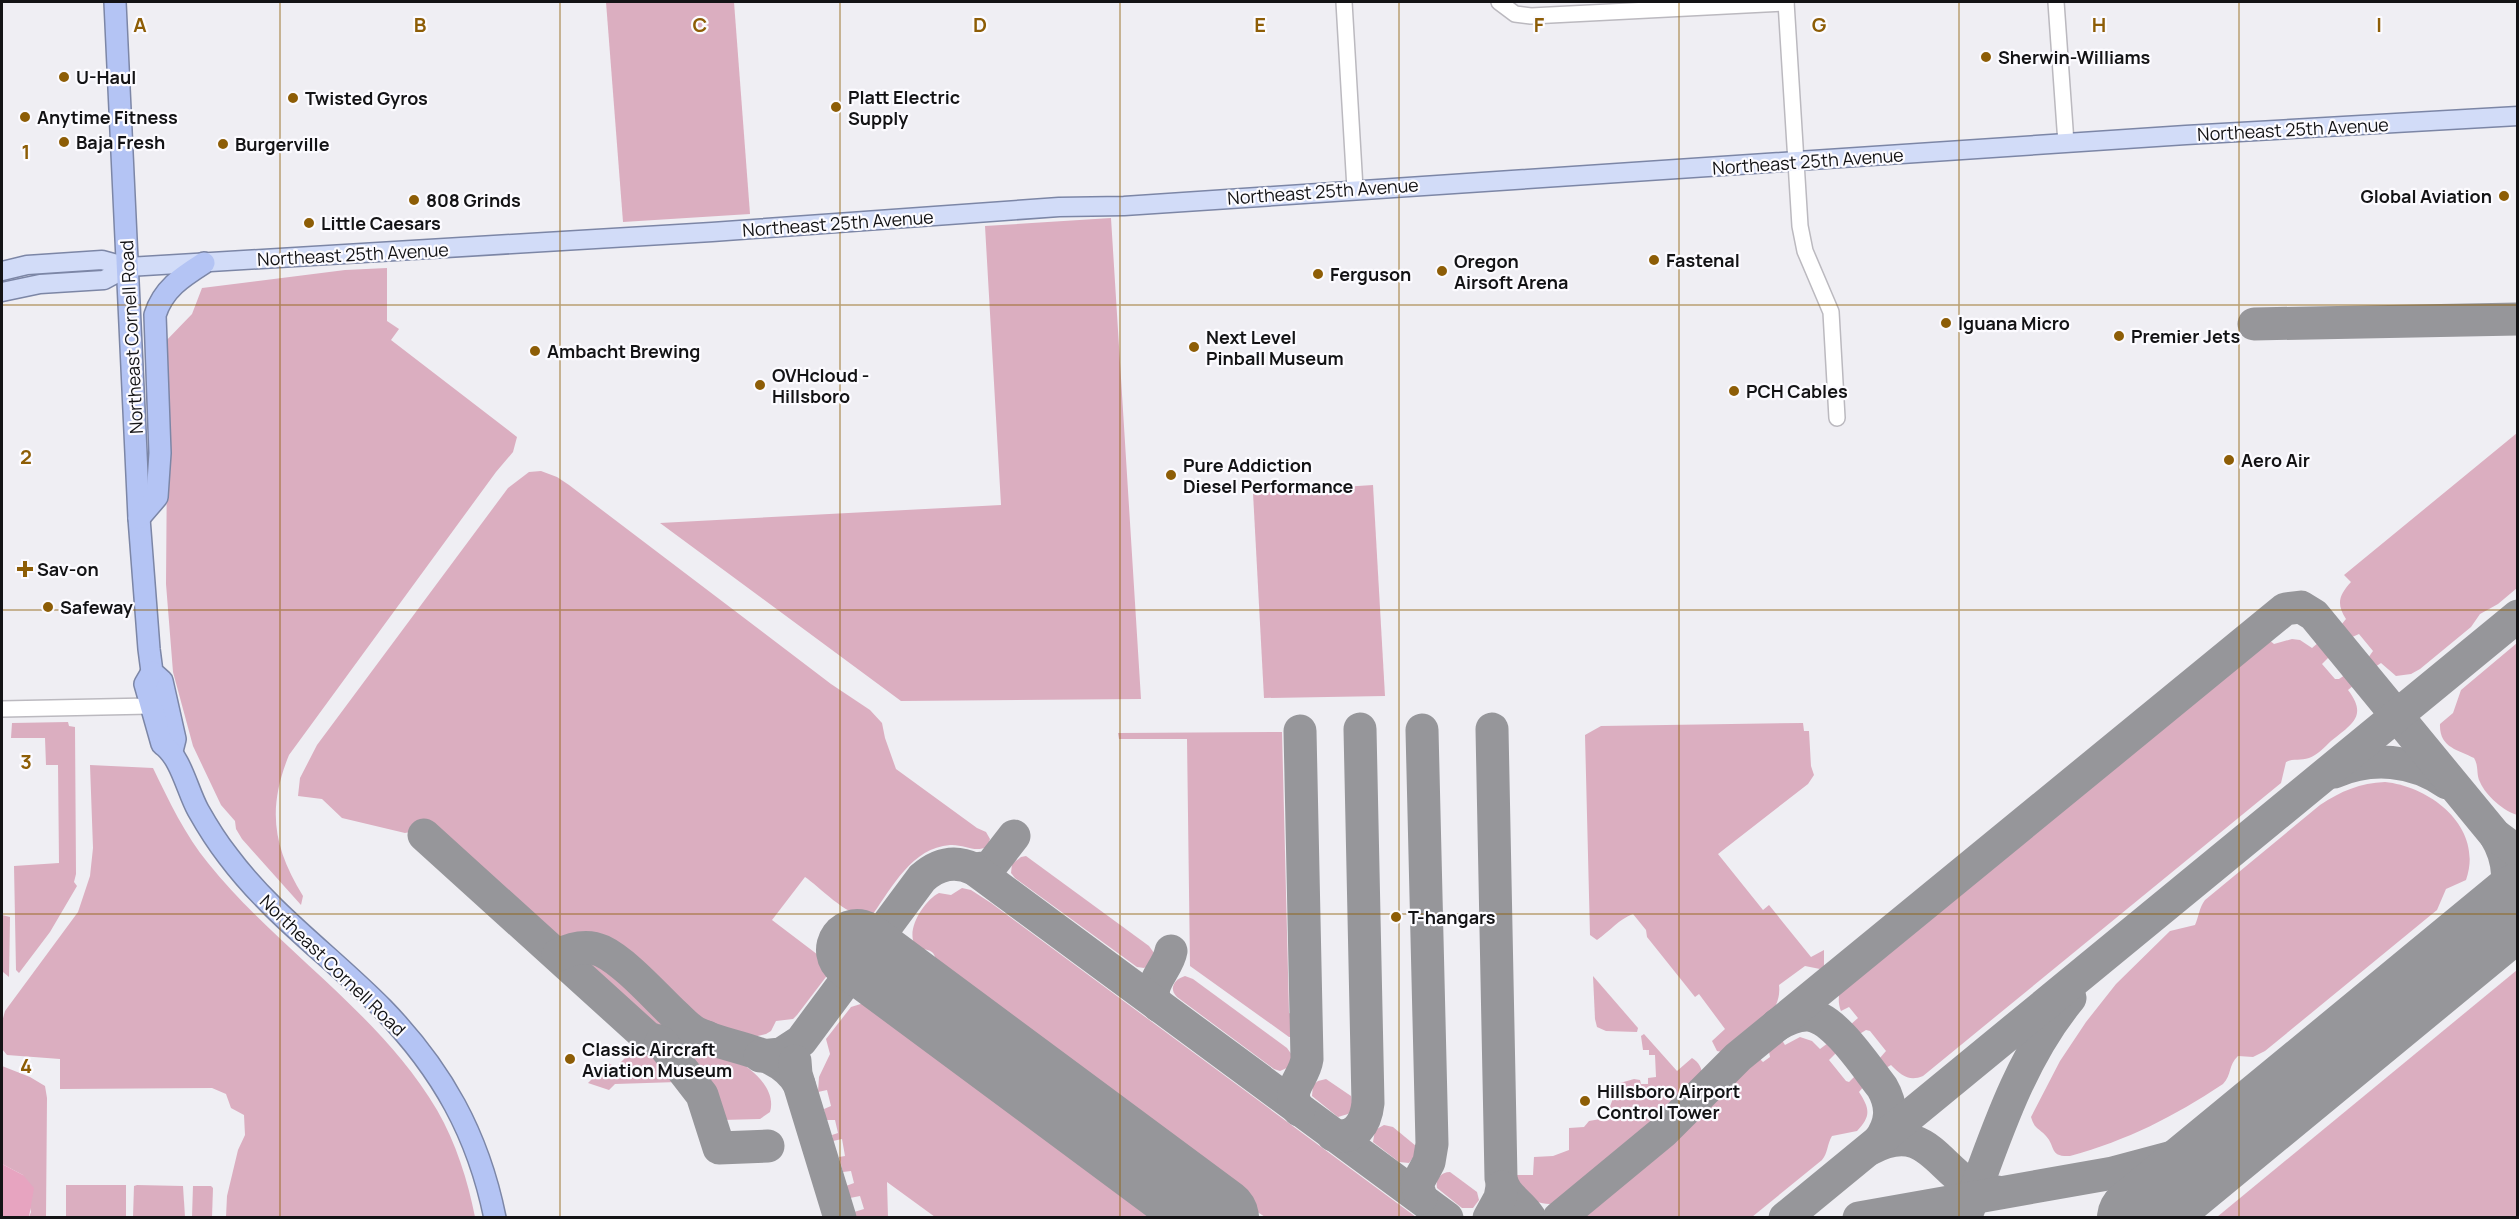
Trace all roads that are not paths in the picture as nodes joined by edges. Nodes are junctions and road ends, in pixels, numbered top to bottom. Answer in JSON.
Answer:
{"nodes":[{"id":1,"x":115,"y":2,"type":"edge"},
{"id":2,"x":1344,"y":2,"type":"edge"},
{"id":3,"x":1786,"y":2,"type":"edge"},
{"id":4,"x":2056,"y":2,"type":"edge"},
{"id":5,"x":1501,"y":4,"type":"edge"},
{"id":6,"x":2517,"y":116,"type":"edge"},
{"id":7,"x":2066,"y":143,"type":"junction"},
{"id":8,"x":1795,"y":162,"type":"junction"},
{"id":9,"x":1355,"y":189,"type":"junction"},
{"id":10,"x":204,"y":262,"type":"junction"},
{"id":11,"x":128,"y":267,"type":"junction"},
{"id":12,"x":2,"y":271,"type":"edge"},
{"id":13,"x":2,"y":292,"type":"edge"},
{"id":14,"x":1837,"y":418,"type":"dead end"},
{"id":15,"x":140,"y":518,"type":"junction"},
{"id":16,"x":152,"y":672,"type":"junction"},
{"id":17,"x":150,"y":706,"type":"junction"},
{"id":18,"x":2,"y":709,"type":"edge"},
{"id":19,"x":172,"y":751,"type":"junction"},
{"id":20,"x":495,"y":1218,"type":"edge"}],
"edges":[{"from":1,"to":11,"type":"highway","name":"Northeast Cornell Road"},
{"from":2,"to":9,"type":"street"},
{"from":3,"to":5,"type":"street"},
{"from":3,"to":8,"type":"street"},
{"from":4,"to":7,"type":"street"},
{"from":6,"to":7,"type":"main road","name":"Northeast 25th Avenue"},
{"from":7,"to":8,"type":"main road","name":"Northeast 25th Avenue"},
{"from":8,"to":9,"type":"main road","name":"Northeast 25th Avenue"},
{"from":8,"to":14,"type":"street"},
{"from":9,"to":10,"type":"main road","name":"Northeast 25th Avenue"},
{"from":10,"to":11,"type":"main road","name":"Northeast 25th Avenue"},
{"from":10,"to":15,"type":"highway"},
{"from":11,"to":12,"type":"main road","name":"Northeast 25th Avenue"},
{"from":11,"to":13,"type":"main road","name":"Northeast 25th Avenue"},
{"from":11,"to":15,"type":"highway","name":"Northeast Cornell Road"},
{"from":15,"to":16,"type":"highway","name":"Northeast Cornell Road"},
{"from":16,"to":17,"type":"highway","name":"Northeast Cornell Road"},
{"from":16,"to":19,"type":"highway","name":"Northeast Cornell Road"},
{"from":17,"to":18,"type":"street"},
{"from":17,"to":19,"type":"highway","name":"Northeast Cornell Road"},
{"from":19,"to":20,"type":"highway","name":"Northeast Cornell Road"}]}
